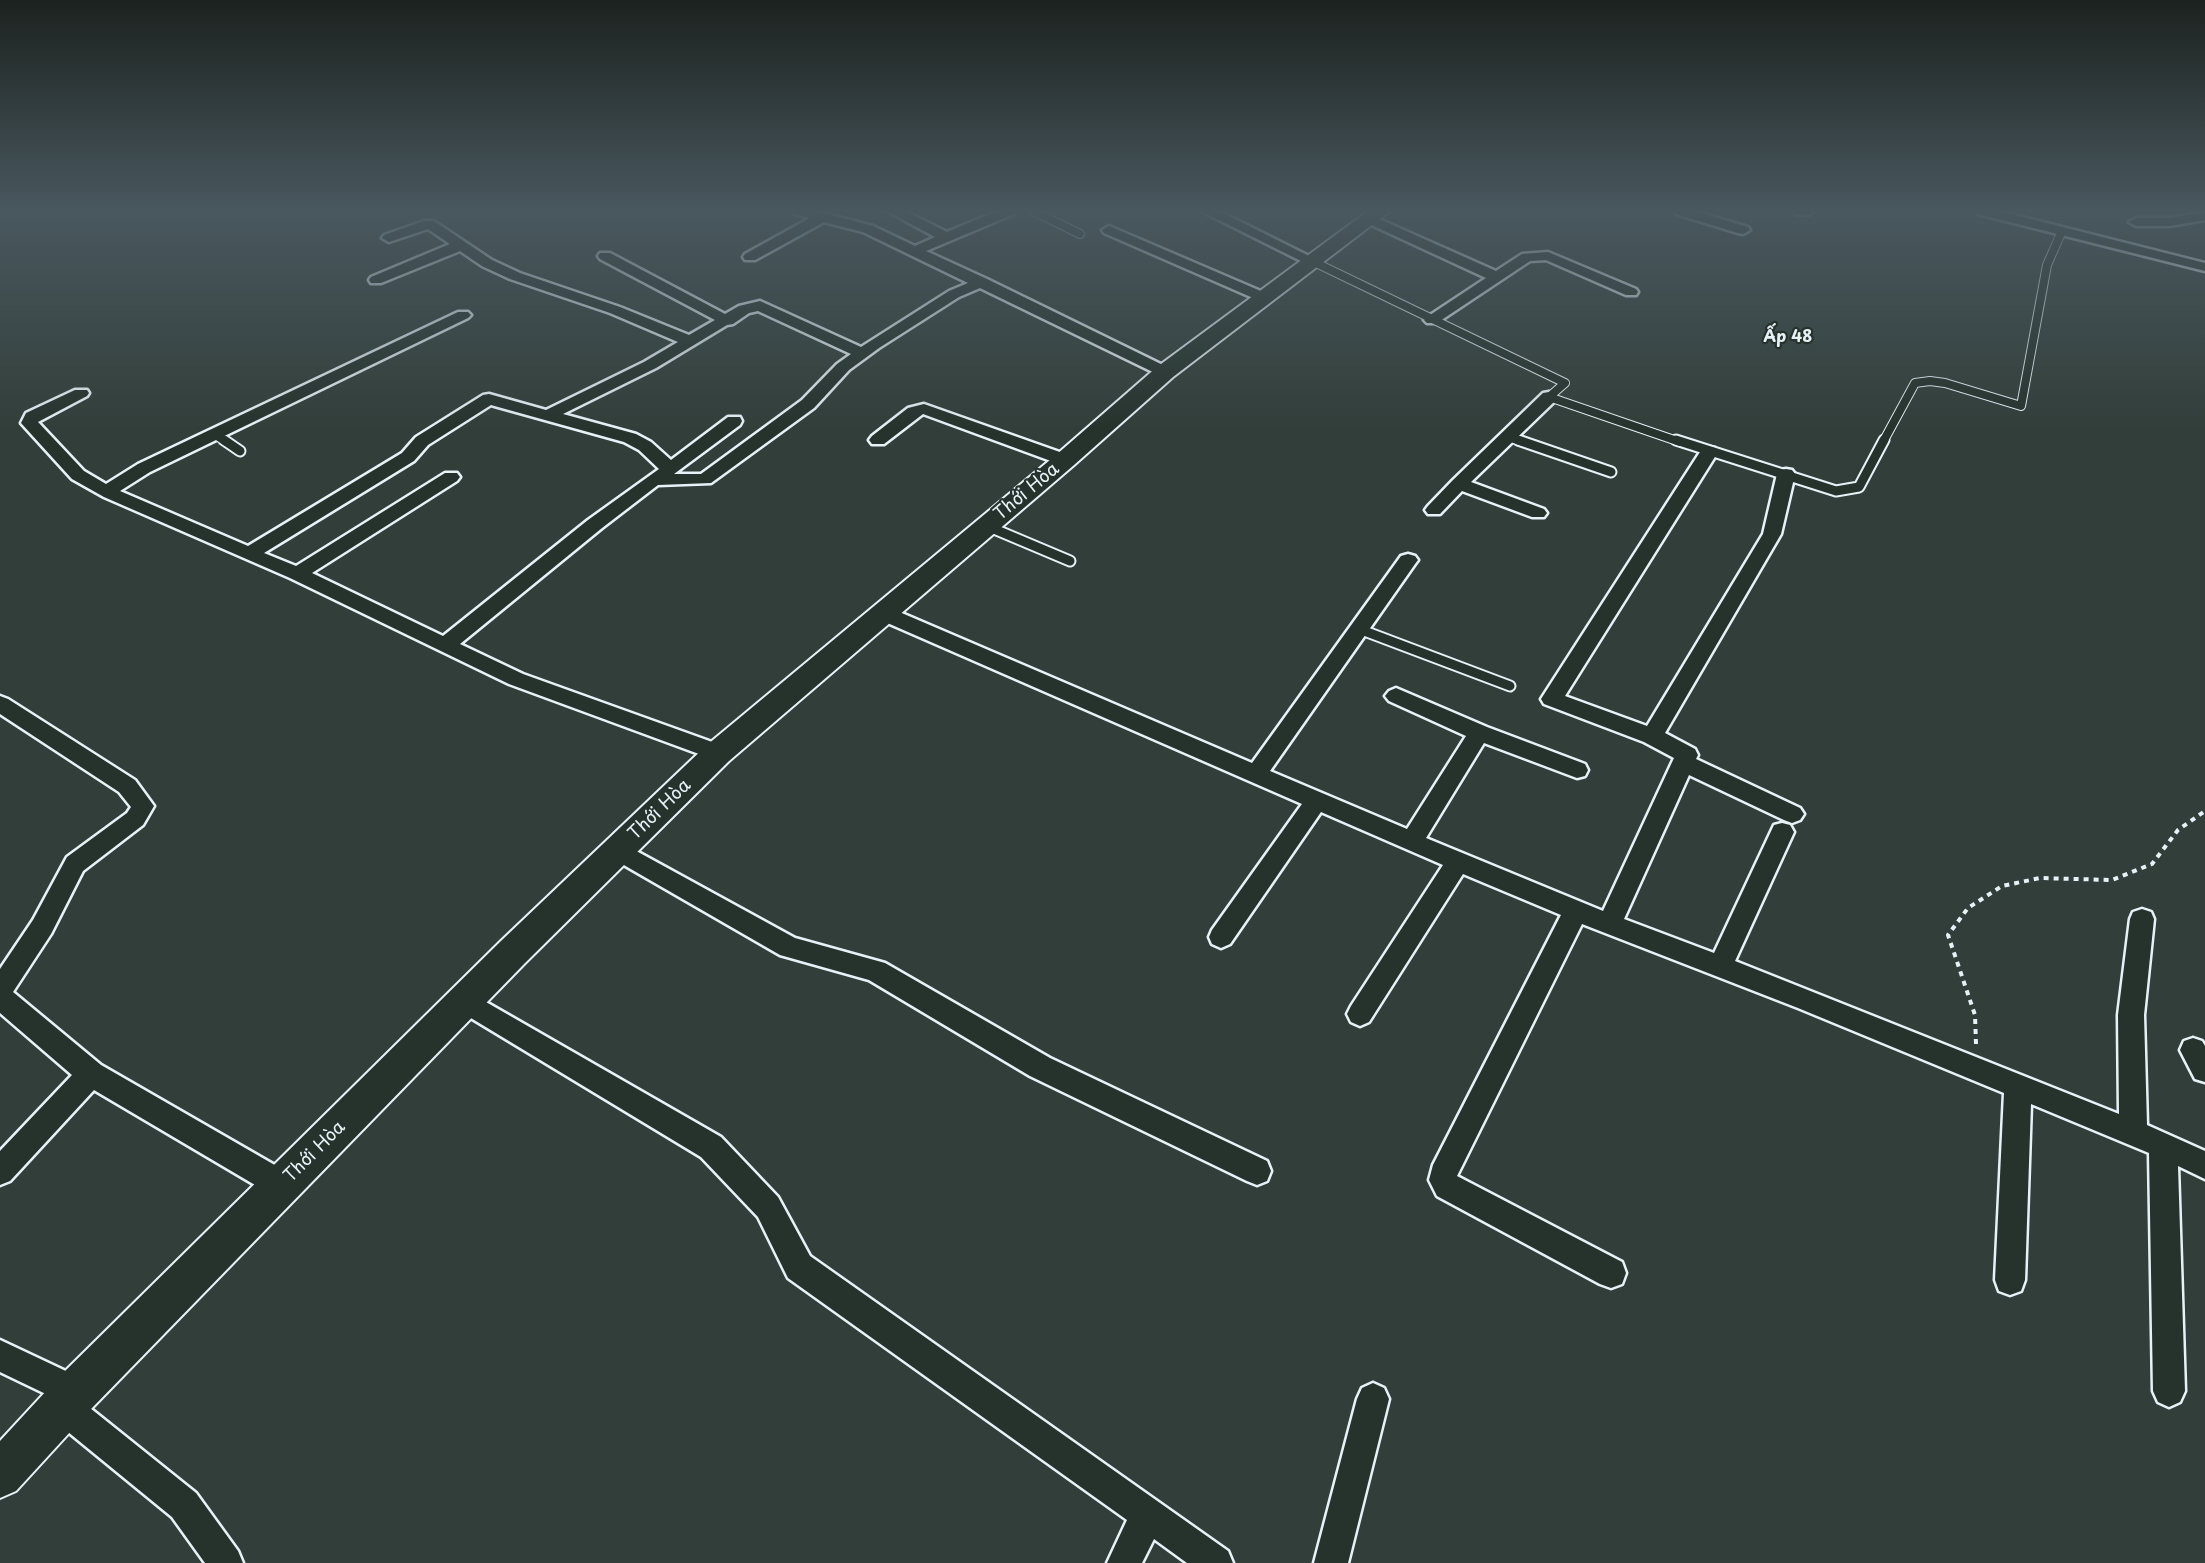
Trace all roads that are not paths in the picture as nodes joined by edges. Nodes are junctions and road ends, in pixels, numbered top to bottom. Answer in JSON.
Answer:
{"nodes":[{"id":1,"x":539,"y":284,"type":"edge"},
{"id":2,"x":658,"y":284,"type":"edge"},
{"id":3,"x":977,"y":284,"type":"edge"},
{"id":4,"x":986,"y":284,"type":"edge"},
{"id":5,"x":1233,"y":284,"type":"edge"},
{"id":6,"x":1284,"y":284,"type":"edge"},
{"id":7,"x":1359,"y":284,"type":"edge"},
{"id":8,"x":1487,"y":284,"type":"edge"},
{"id":9,"x":1612,"y":284,"type":"edge"},
{"id":10,"x":2043,"y":284,"type":"edge"},
{"id":11,"x":1631,"y":292,"type":"dead end"},
{"id":12,"x":1265,"y":298,"type":"junction"},
{"id":13,"x":463,"y":315,"type":"dead end"},
{"id":14,"x":1432,"y":320,"type":"junction"},
{"id":15,"x":728,"y":321,"type":"junction"},
{"id":16,"x":691,"y":342,"type":"junction"},
{"id":17,"x":862,"y":353,"type":"junction"},
{"id":18,"x":1165,"y":372,"type":"junction"},
{"id":19,"x":81,"y":393,"type":"dead end"},
{"id":20,"x":1549,"y":397,"type":"junction"},
{"id":21,"x":548,"y":415,"type":"junction"},
{"id":22,"x":734,"y":421,"type":"dead end"},
{"id":23,"x":214,"y":434,"type":"junction"},
{"id":24,"x":1508,"y":437,"type":"junction"},
{"id":25,"x":878,"y":440,"type":"dead end"},
{"id":26,"x":240,"y":451,"type":"dead end"},
{"id":27,"x":1709,"y":452,"type":"junction"},
{"id":28,"x":1065,"y":460,"type":"junction"},
{"id":29,"x":670,"y":469,"type":"junction"},
{"id":30,"x":1611,"y":472,"type":"dead end"},
{"id":31,"x":1786,"y":474,"type":"junction"},
{"id":32,"x":451,"y":477,"type":"dead end"},
{"id":33,"x":654,"y":480,"type":"junction"},
{"id":34,"x":1459,"y":484,"type":"junction"},
{"id":35,"x":110,"y":493,"type":"junction"},
{"id":36,"x":1434,"y":510,"type":"dead end"},
{"id":37,"x":1538,"y":513,"type":"dead end"},
{"id":38,"x":987,"y":526,"type":"junction"},
{"id":39,"x":248,"y":554,"type":"junction"},
{"id":40,"x":1408,"y":560,"type":"dead end"},
{"id":41,"x":1071,"y":561,"type":"dead end"},
{"id":42,"x":297,"y":574,"type":"junction"},
{"id":43,"x":883,"y":613,"type":"junction"},
{"id":44,"x":1359,"y":629,"type":"junction"},
{"id":45,"x":446,"y":645,"type":"junction"},
{"id":46,"x":1510,"y":686,"type":"dead end"},
{"id":47,"x":1396,"y":696,"type":"dead end"},
{"id":48,"x":0,"y":704,"type":"edge"},
{"id":49,"x":1479,"y":733,"type":"junction"},
{"id":50,"x":1652,"y":736,"type":"junction"},
{"id":51,"x":718,"y":753,"type":"junction"},
{"id":52,"x":1683,"y":762,"type":"junction"},
{"id":53,"x":1577,"y":770,"type":"dead end"},
{"id":54,"x":1255,"y":775,"type":"junction"},
{"id":55,"x":1316,"y":801,"type":"junction"},
{"id":56,"x":1412,"y":841,"type":"junction"},
{"id":57,"x":618,"y":850,"type":"junction"},
{"id":58,"x":1459,"y":861,"type":"junction"},
{"id":59,"x":1576,"y":910,"type":"junction"},
{"id":60,"x":2142,"y":919,"type":"dead end"},
{"id":61,"x":1609,"y":924,"type":"junction"},
{"id":62,"x":1221,"y":937,"type":"dead end"},
{"id":63,"x":1720,"y":967,"type":"junction"},
{"id":64,"x":0,"y":990,"type":"edge"},
{"id":65,"x":0,"y":997,"type":"edge"},
{"id":66,"x":465,"y":1001,"type":"junction"},
{"id":67,"x":1360,"y":1014,"type":"dead end"},
{"id":68,"x":91,"y":1074,"type":"junction"},
{"id":69,"x":2018,"y":1087,"type":"junction"},
{"id":70,"x":2133,"y":1134,"type":"junction"},
{"id":71,"x":2163,"y":1145,"type":"junction"},
{"id":72,"x":2205,"y":1165,"type":"edge"},
{"id":73,"x":1257,"y":1171,"type":"dead end"},
{"id":74,"x":0,"y":1172,"type":"edge"},
{"id":75,"x":282,"y":1185,"type":"junction"},
{"id":76,"x":1611,"y":1273,"type":"dead end"},
{"id":77,"x":2010,"y":1280,"type":"dead end"},
{"id":78,"x":0,"y":1356,"type":"edge"},
{"id":79,"x":2169,"y":1391,"type":"dead end"},
{"id":80,"x":1373,"y":1399,"type":"dead end"},
{"id":81,"x":69,"y":1400,"type":"junction"},
{"id":82,"x":0,"y":1475,"type":"edge"},
{"id":83,"x":1148,"y":1515,"type":"junction"},
{"id":84,"x":226,"y":1563,"type":"edge"},
{"id":85,"x":1124,"y":1563,"type":"edge"},
{"id":86,"x":1216,"y":1563,"type":"edge"},
{"id":87,"x":1331,"y":1563,"type":"edge"}],
"edges":[{"from":1,"to":16,"type":"street"},
{"from":2,"to":15,"type":"street"},
{"from":3,"to":17,"type":"street"},
{"from":4,"to":18,"type":"street"},
{"from":5,"to":12,"type":"street"},
{"from":6,"to":12,"type":"street","name":"Thới Hòa"},
{"from":7,"to":14,"type":"lane"},
{"from":8,"to":14,"type":"street"},
{"from":9,"to":11,"type":"street"},
{"from":10,"to":31,"type":"lane"},
{"from":12,"to":18,"type":"street","name":"Thới Hòa"},
{"from":13,"to":23,"type":"street"},
{"from":14,"to":20,"type":"lane"},
{"from":15,"to":16,"type":"street"},
{"from":15,"to":17,"type":"street"},
{"from":16,"to":21,"type":"street"},
{"from":17,"to":33,"type":"street"},
{"from":18,"to":28,"type":"street","name":"Thới Hòa"},
{"from":19,"to":35,"type":"street"},
{"from":20,"to":24,"type":"street"},
{"from":20,"to":27,"type":"lane"},
{"from":21,"to":29,"type":"street"},
{"from":21,"to":39,"type":"street"},
{"from":22,"to":29,"type":"street"},
{"from":23,"to":26,"type":"lane"},
{"from":23,"to":35,"type":"street"},
{"from":24,"to":30,"type":"lane"},
{"from":24,"to":34,"type":"street"},
{"from":25,"to":28,"type":"street"},
{"from":27,"to":31,"type":"lane"},
{"from":27,"to":50,"type":"street"},
{"from":28,"to":38,"type":"street","name":"Thới Hòa"},
{"from":29,"to":33,"type":"street"},
{"from":31,"to":50,"type":"street"},
{"from":32,"to":42,"type":"street"},
{"from":33,"to":45,"type":"street"},
{"from":34,"to":36,"type":"street"},
{"from":34,"to":37,"type":"street"},
{"from":35,"to":39,"type":"street"},
{"from":38,"to":41,"type":"lane"},
{"from":38,"to":43,"type":"street","name":"Thới Hòa"},
{"from":39,"to":42,"type":"street"},
{"from":40,"to":44,"type":"street"},
{"from":42,"to":45,"type":"street"},
{"from":43,"to":51,"type":"street","name":"Thới Hòa"},
{"from":43,"to":54,"type":"street"},
{"from":44,"to":46,"type":"lane"},
{"from":44,"to":54,"type":"street"},
{"from":45,"to":51,"type":"street"},
{"from":47,"to":49,"type":"street"},
{"from":48,"to":64,"type":"street"},
{"from":49,"to":53,"type":"street"},
{"from":49,"to":56,"type":"street"},
{"from":50,"to":52,"type":"street"},
{"from":51,"to":57,"type":"street","name":"Thới Hòa"},
{"from":52,"to":61,"type":"street"},
{"from":52,"to":63,"type":"street"},
{"from":54,"to":55,"type":"street"},
{"from":55,"to":56,"type":"street"},
{"from":55,"to":62,"type":"street"},
{"from":56,"to":58,"type":"street"},
{"from":57,"to":66,"type":"street","name":"Thới Hòa"},
{"from":57,"to":73,"type":"street"},
{"from":58,"to":59,"type":"street"},
{"from":58,"to":67,"type":"street"},
{"from":59,"to":61,"type":"street"},
{"from":59,"to":76,"type":"street"},
{"from":60,"to":70,"type":"street"},
{"from":61,"to":63,"type":"street"},
{"from":63,"to":69,"type":"street"},
{"from":65,"to":68,"type":"street"},
{"from":66,"to":75,"type":"street","name":"Thới Hòa"},
{"from":66,"to":83,"type":"street"},
{"from":68,"to":74,"type":"street"},
{"from":68,"to":75,"type":"street"},
{"from":69,"to":70,"type":"street"},
{"from":69,"to":77,"type":"street"},
{"from":70,"to":71,"type":"street"},
{"from":71,"to":72,"type":"street"},
{"from":71,"to":79,"type":"street"},
{"from":75,"to":81,"type":"street","name":"Thới Hòa"},
{"from":78,"to":81,"type":"street"},
{"from":80,"to":87,"type":"street"},
{"from":81,"to":82,"type":"street","name":"Thới Hòa"},
{"from":81,"to":84,"type":"street"},
{"from":83,"to":85,"type":"street"},
{"from":83,"to":86,"type":"street"}]}
